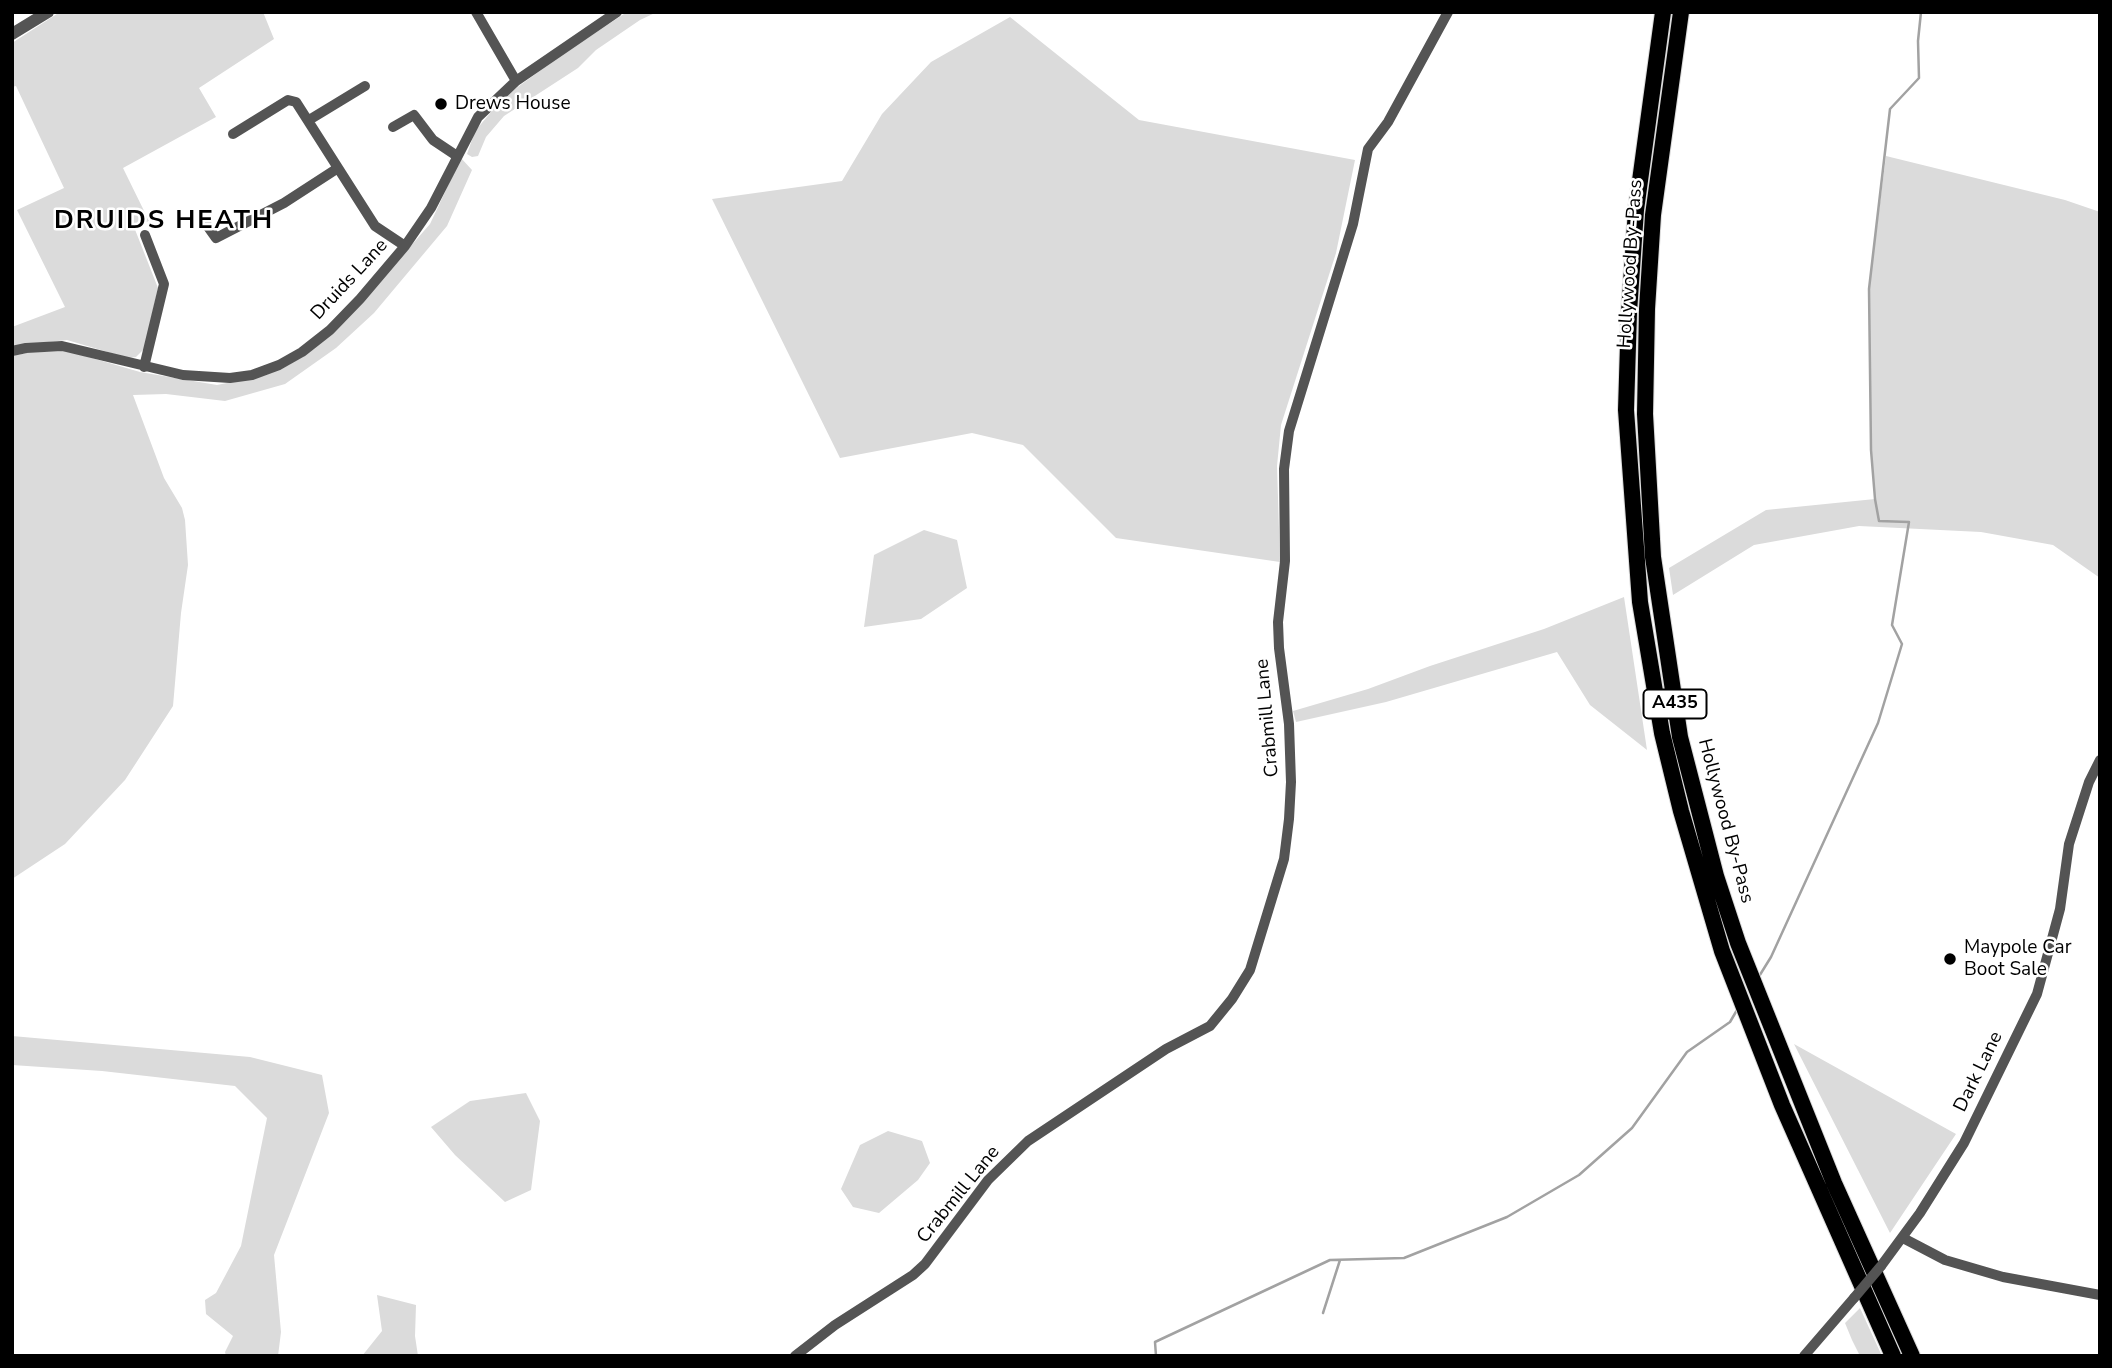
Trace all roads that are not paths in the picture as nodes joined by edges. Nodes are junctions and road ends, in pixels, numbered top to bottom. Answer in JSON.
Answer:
{"nodes":[{"id":1,"x":48,"y":12,"type":"edge"},
{"id":2,"x":476,"y":12,"type":"edge"},
{"id":3,"x":617,"y":12,"type":"edge"},
{"id":4,"x":1448,"y":12,"type":"edge"},
{"id":5,"x":1663,"y":12,"type":"edge"},
{"id":6,"x":1681,"y":12,"type":"edge"},
{"id":7,"x":12,"y":34,"type":"edge"},
{"id":8,"x":516,"y":81,"type":"junction"},
{"id":9,"x":365,"y":86,"type":"dead end"},
{"id":10,"x":309,"y":120,"type":"junction"},
{"id":11,"x":393,"y":127,"type":"dead end"},
{"id":12,"x":233,"y":134,"type":"dead end"},
{"id":13,"x":457,"y":156,"type":"junction"},
{"id":14,"x":338,"y":168,"type":"junction"},
{"id":15,"x":206,"y":224,"type":"dead end"},
{"id":16,"x":145,"y":235,"type":"dead end"},
{"id":17,"x":405,"y":246,"type":"junction"},
{"id":18,"x":12,"y":351,"type":"edge"},
{"id":19,"x":144,"y":368,"type":"junction"},
{"id":20,"x":2100,"y":760,"type":"edge"},
{"id":21,"x":1903,"y":1238,"type":"junction"},
{"id":22,"x":2100,"y":1295,"type":"edge"},
{"id":23,"x":795,"y":1356,"type":"edge"},
{"id":24,"x":1804,"y":1356,"type":"edge"},
{"id":25,"x":1893,"y":1356,"type":"edge"},
{"id":26,"x":1912,"y":1356,"type":"edge"}],
"edges":[{"from":1,"to":7,"type":"street"},
{"from":2,"to":8,"type":"street"},
{"from":3,"to":8,"type":"street","name":"Druids Lane"},
{"from":4,"to":23,"type":"street","name":"Crabmill Lane"},
{"from":5,"to":25,"type":"highway","name":"Hollywood By-Pass","number":"A435"},
{"from":6,"to":26,"type":"highway","name":"Hollywood By-Pass","number":"A435"},
{"from":8,"to":13,"type":"street","name":"Druids Lane"},
{"from":9,"to":10,"type":"street"},
{"from":10,"to":12,"type":"street"},
{"from":10,"to":14,"type":"street"},
{"from":11,"to":13,"type":"street"},
{"from":13,"to":17,"type":"street","name":"Druids Lane"},
{"from":14,"to":15,"type":"street"},
{"from":14,"to":17,"type":"street"},
{"from":16,"to":19,"type":"street"},
{"from":17,"to":19,"type":"street","name":"Druids Lane"},
{"from":18,"to":19,"type":"street","name":"Druids Lane"},
{"from":20,"to":21,"type":"street","name":"Dark Lane"},
{"from":21,"to":22,"type":"street"},
{"from":21,"to":24,"type":"street","name":"Dark Lane","bridge":true}]}
